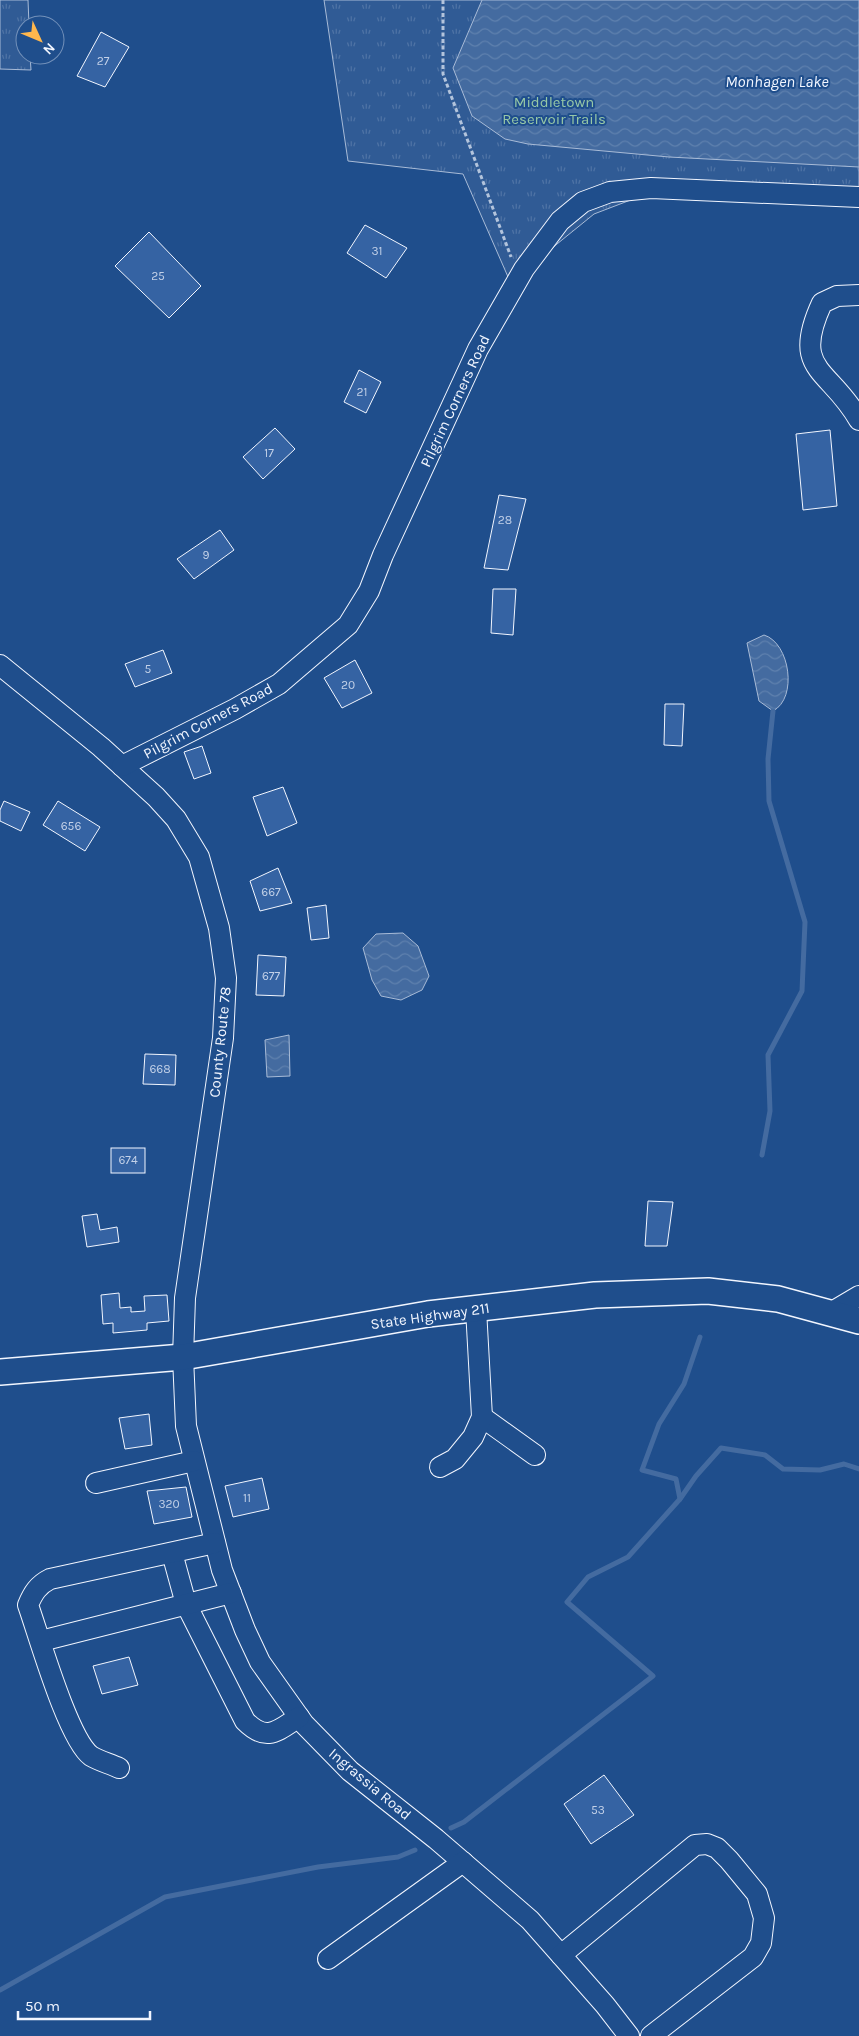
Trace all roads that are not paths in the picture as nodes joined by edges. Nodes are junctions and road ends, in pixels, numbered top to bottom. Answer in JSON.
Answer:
{"nodes":[{"id":1,"x":859,"y":197,"type":"edge"},
{"id":2,"x":859,"y":295,"type":"edge"},
{"id":3,"x":854,"y":398,"type":"edge"},
{"id":4,"x":859,"y":420,"type":"edge"},
{"id":5,"x":0,"y":666,"type":"edge"},
{"id":6,"x":122,"y":766,"type":"junction"},
{"id":7,"x":859,"y":1296,"type":"edge"},
{"id":8,"x":476,"y":1308,"type":"junction"},
{"id":9,"x":832,"y":1312,"type":"junction"},
{"id":10,"x":859,"y":1321,"type":"edge"},
{"id":11,"x":182,"y":1357,"type":"junction"},
{"id":12,"x":0,"y":1372,"type":"edge"},
{"id":13,"x":482,"y":1417,"type":"junction"},
{"id":14,"x":535,"y":1455,"type":"dead end"},
{"id":15,"x":194,"y":1461,"type":"junction"},
{"id":16,"x":440,"y":1467,"type":"dead end"},
{"id":17,"x":96,"y":1483,"type":"dead end"},
{"id":18,"x":215,"y":1543,"type":"junction"},
{"id":19,"x":172,"y":1553,"type":"junction"},
{"id":20,"x":231,"y":1593,"type":"junction"},
{"id":21,"x":186,"y":1604,"type":"junction"},
{"id":22,"x":41,"y":1641,"type":"junction"},
{"id":23,"x":299,"y":1718,"type":"junction"},
{"id":24,"x":119,"y":1768,"type":"dead end"},
{"id":25,"x":464,"y":1862,"type":"junction"},
{"id":26,"x":561,"y":1955,"type":"junction"},
{"id":27,"x":328,"y":1959,"type":"dead end"},
{"id":28,"x":629,"y":2036,"type":"edge"},
{"id":29,"x":651,"y":2036,"type":"edge"}],
"edges":[{"from":1,"to":6,"type":"street","name":"Pilgrim Corners Road"},
{"from":2,"to":3,"type":"street"},
{"from":3,"to":4,"type":"street"},
{"from":5,"to":6,"type":"street","name":"County Route 78"},
{"from":6,"to":11,"type":"street","name":"County Route 78"},
{"from":7,"to":9,"type":"street"},
{"from":8,"to":9,"type":"main road","name":"State Highway 211"},
{"from":8,"to":11,"type":"main road","name":"State Highway 211"},
{"from":8,"to":13,"type":"street"},
{"from":9,"to":10,"type":"main road","name":"State Highway 211"},
{"from":11,"to":12,"type":"main road","name":"State Highway 211"},
{"from":11,"to":15,"type":"street","name":"Ingrassia Road"},
{"from":13,"to":14,"type":"street"},
{"from":13,"to":16,"type":"street"},
{"from":15,"to":17,"type":"street"},
{"from":15,"to":18,"type":"street","name":"Ingrassia Road"},
{"from":18,"to":19,"type":"street"},
{"from":18,"to":20,"type":"street","name":"Ingrassia Road"},
{"from":19,"to":21,"type":"street"},
{"from":19,"to":22,"type":"street"},
{"from":20,"to":21,"type":"street"},
{"from":20,"to":23,"type":"street","name":"Ingrassia Road"},
{"from":21,"to":22,"type":"street"},
{"from":21,"to":23,"type":"street"},
{"from":22,"to":24,"type":"street"},
{"from":23,"to":25,"type":"street","name":"Ingrassia Road"},
{"from":25,"to":26,"type":"street","name":"Ingrassia Road"},
{"from":25,"to":27,"type":"street"},
{"from":26,"to":28,"type":"street","name":"Ingrassia Road"},
{"from":26,"to":29,"type":"street"}]}
